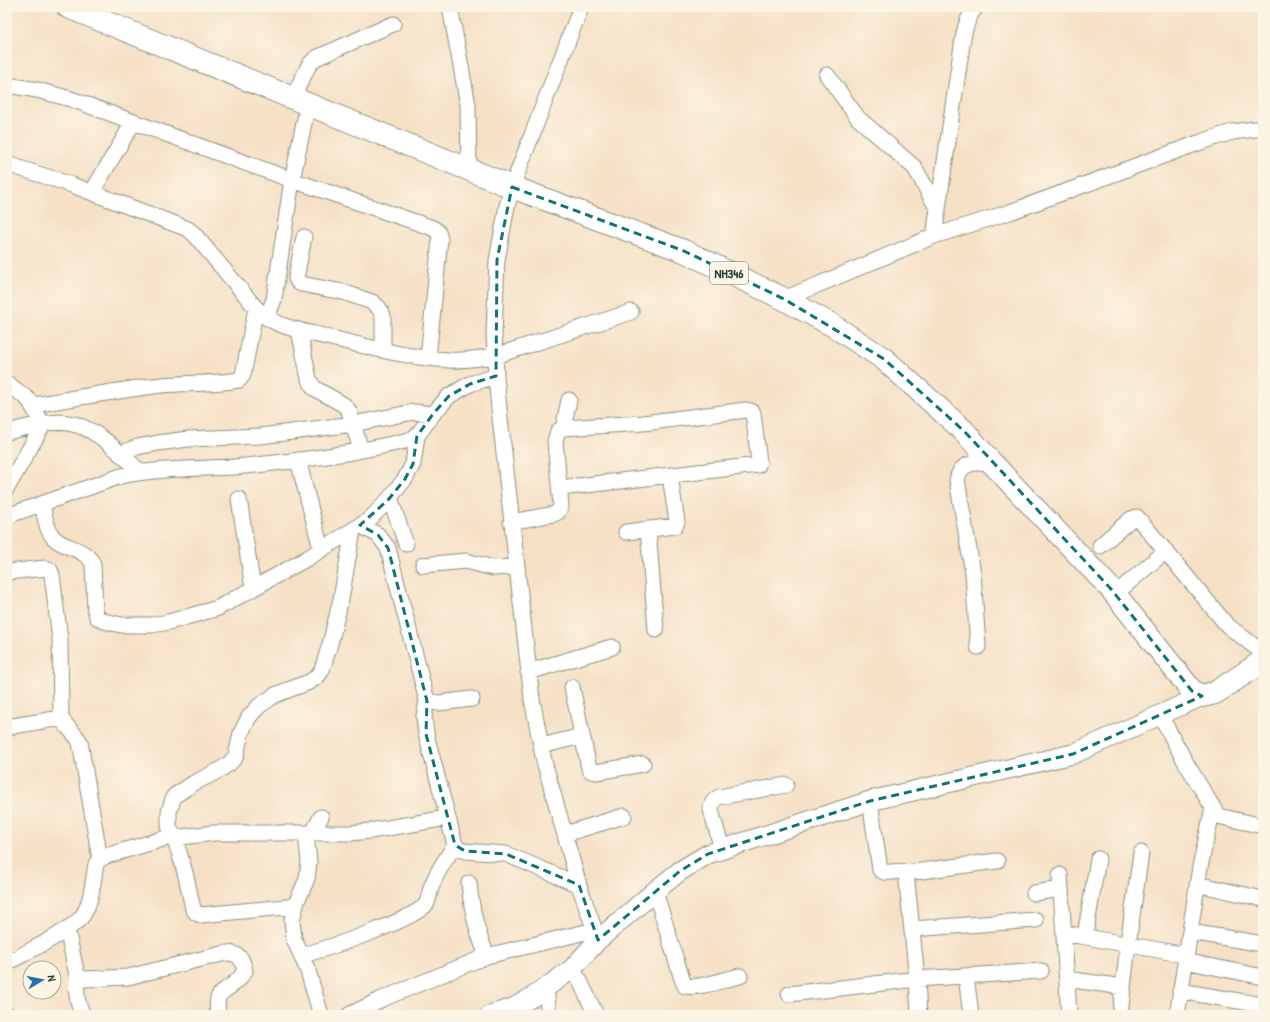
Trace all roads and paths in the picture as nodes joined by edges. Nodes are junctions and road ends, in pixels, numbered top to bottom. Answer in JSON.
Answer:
{"nodes":[{"id":1,"x":68,"y":7,"type":"edge"},
{"id":2,"x":450,"y":7,"type":"edge"},
{"id":3,"x":581,"y":7,"type":"edge"},
{"id":4,"x":976,"y":7,"type":"edge"},
{"id":5,"x":393,"y":24,"type":"dead end"},
{"id":6,"x":827,"y":75,"type":"dead end"},
{"id":7,"x":7,"y":85,"type":"edge"},
{"id":8,"x":300,"y":101,"type":"junction"},
{"id":9,"x":134,"y":121,"type":"junction"},
{"id":10,"x":1263,"y":128,"type":"edge"},
{"id":11,"x":7,"y":164,"type":"edge"},
{"id":12,"x":469,"y":168,"type":"junction"},
{"id":13,"x":292,"y":180,"type":"junction"},
{"id":14,"x":512,"y":187,"type":"junction"},
{"id":15,"x":92,"y":192,"type":"junction"},
{"id":16,"x":938,"y":210,"type":"junction"},
{"id":17,"x":934,"y":236,"type":"junction"},
{"id":18,"x":304,"y":237,"type":"dead end"},
{"id":19,"x":784,"y":298,"type":"junction"},
{"id":20,"x":256,"y":308,"type":"junction"},
{"id":21,"x":631,"y":312,"type":"dead end"},
{"id":22,"x":267,"y":318,"type":"junction"},
{"id":23,"x":299,"y":330,"type":"junction"},
{"id":24,"x":383,"y":350,"type":"junction"},
{"id":25,"x":495,"y":356,"type":"junction"},
{"id":26,"x":428,"y":358,"type":"junction"},
{"id":27,"x":496,"y":376,"type":"junction"},
{"id":28,"x":7,"y":383,"type":"edge"},
{"id":29,"x":569,"y":400,"type":"dead end"},
{"id":30,"x":33,"y":405,"type":"junction"},
{"id":31,"x":432,"y":414,"type":"junction"},
{"id":32,"x":353,"y":424,"type":"junction"},
{"id":33,"x":43,"y":425,"type":"junction"},
{"id":34,"x":563,"y":428,"type":"junction"},
{"id":35,"x":7,"y":432,"type":"edge"},
{"id":36,"x":417,"y":436,"type":"junction"},
{"id":37,"x":362,"y":450,"type":"junction"},
{"id":38,"x":120,"y":454,"type":"junction"},
{"id":39,"x":298,"y":460,"type":"junction"},
{"id":40,"x":990,"y":461,"type":"junction"},
{"id":41,"x":141,"y":472,"type":"junction"},
{"id":42,"x":670,"y":476,"type":"junction"},
{"id":43,"x":7,"y":488,"type":"edge"},
{"id":44,"x":560,"y":488,"type":"junction"},
{"id":45,"x":390,"y":498,"type":"junction"},
{"id":46,"x":239,"y":499,"type":"dead end"},
{"id":47,"x":42,"y":505,"type":"junction"},
{"id":48,"x":7,"y":516,"type":"edge"},
{"id":49,"x":512,"y":522,"type":"junction"},
{"id":50,"x":357,"y":527,"type":"junction"},
{"id":51,"x":648,"y":529,"type":"junction"},
{"id":52,"x":626,"y":532,"type":"dead end"},
{"id":53,"x":406,"y":544,"type":"dead end"},
{"id":54,"x":1100,"y":546,"type":"dead end"},
{"id":55,"x":321,"y":549,"type":"junction"},
{"id":56,"x":1166,"y":551,"type":"junction"},
{"id":57,"x":423,"y":565,"type":"dead end"},
{"id":58,"x":516,"y":567,"type":"junction"},
{"id":59,"x":7,"y":572,"type":"edge"},
{"id":60,"x":253,"y":588,"type":"junction"},
{"id":61,"x":1115,"y":594,"type":"junction"},
{"id":62,"x":656,"y":630,"type":"dead end"},
{"id":63,"x":978,"y":646,"type":"dead end"},
{"id":64,"x":612,"y":648,"type":"dead end"},
{"id":65,"x":1263,"y":653,"type":"edge"},
{"id":66,"x":1263,"y":661,"type":"edge"},
{"id":67,"x":528,"y":672,"type":"junction"},
{"id":68,"x":572,"y":687,"type":"dead end"},
{"id":69,"x":1202,"y":696,"type":"junction"},
{"id":70,"x":472,"y":699,"type":"dead end"},
{"id":71,"x":426,"y":701,"type":"junction"},
{"id":72,"x":1160,"y":715,"type":"junction"},
{"id":73,"x":61,"y":718,"type":"junction"},
{"id":74,"x":7,"y":727,"type":"edge"},
{"id":75,"x":582,"y":736,"type":"junction"},
{"id":76,"x":541,"y":746,"type":"junction"},
{"id":77,"x":643,"y":764,"type":"dead end"},
{"id":78,"x":786,"y":785,"type":"dead end"},
{"id":79,"x":870,"y":801,"type":"junction"},
{"id":80,"x":1213,"y":808,"type":"junction"},
{"id":81,"x":624,"y":816,"type":"dead end"},
{"id":82,"x":321,"y":817,"type":"dead end"},
{"id":83,"x":447,"y":818,"type":"junction"},
{"id":84,"x":1263,"y":826,"type":"edge"},
{"id":85,"x":309,"y":834,"type":"junction"},
{"id":86,"x":565,"y":834,"type":"junction"},
{"id":87,"x":174,"y":837,"type":"junction"},
{"id":88,"x":456,"y":845,"type":"junction"},
{"id":89,"x":722,"y":849,"type":"junction"},
{"id":90,"x":1141,"y":853,"type":"dead end"},
{"id":91,"x":100,"y":859,"type":"junction"},
{"id":92,"x":1098,"y":859,"type":"dead end"},
{"id":93,"x":997,"y":861,"type":"dead end"},
{"id":94,"x":906,"y":873,"type":"junction"},
{"id":95,"x":469,"y":883,"type":"dead end"},
{"id":96,"x":1197,"y":884,"type":"junction"},
{"id":97,"x":579,"y":885,"type":"junction"},
{"id":98,"x":655,"y":891,"type":"junction"},
{"id":99,"x":1034,"y":893,"type":"dead end"},
{"id":100,"x":1263,"y":899,"type":"edge"},
{"id":101,"x":296,"y":906,"type":"junction"},
{"id":102,"x":1036,"y":920,"type":"dead end"},
{"id":103,"x":67,"y":929,"type":"junction"},
{"id":104,"x":912,"y":929,"type":"junction"},
{"id":105,"x":1064,"y":932,"type":"junction"},
{"id":106,"x":1190,"y":932,"type":"junction"},
{"id":107,"x":596,"y":935,"type":"junction"},
{"id":108,"x":1085,"y":936,"type":"junction"},
{"id":109,"x":1128,"y":944,"type":"junction"},
{"id":110,"x":1263,"y":944,"type":"edge"},
{"id":111,"x":302,"y":955,"type":"junction"},
{"id":112,"x":487,"y":956,"type":"junction"},
{"id":113,"x":1186,"y":958,"type":"junction"},
{"id":114,"x":7,"y":963,"type":"edge"},
{"id":115,"x":572,"y":968,"type":"junction"},
{"id":116,"x":1041,"y":971,"type":"dead end"},
{"id":117,"x":77,"y":974,"type":"junction"},
{"id":118,"x":740,"y":976,"type":"dead end"},
{"id":119,"x":966,"y":976,"type":"junction"},
{"id":120,"x":1263,"y":977,"type":"edge"},
{"id":121,"x":917,"y":979,"type":"junction"},
{"id":122,"x":1067,"y":979,"type":"junction"},
{"id":123,"x":1123,"y":987,"type":"junction"},
{"id":124,"x":546,"y":988,"type":"junction"},
{"id":125,"x":1180,"y":992,"type":"junction"},
{"id":126,"x":789,"y":994,"type":"dead end"},
{"id":127,"x":1262,"y":1005,"type":"dead end"},
{"id":128,"x":507,"y":1012,"type":"edge"},
{"id":129,"x":83,"y":1015,"type":"edge"},
{"id":130,"x":218,"y":1015,"type":"edge"},
{"id":131,"x":321,"y":1015,"type":"edge"},
{"id":132,"x":349,"y":1015,"type":"edge"},
{"id":133,"x":490,"y":1015,"type":"edge"},
{"id":134,"x":549,"y":1015,"type":"edge"},
{"id":135,"x":596,"y":1015,"type":"edge"},
{"id":136,"x":919,"y":1015,"type":"edge"},
{"id":137,"x":971,"y":1015,"type":"edge"},
{"id":138,"x":1069,"y":1015,"type":"edge"},
{"id":139,"x":1120,"y":1015,"type":"edge"},
{"id":140,"x":1177,"y":1015,"type":"edge"}],
"edges":[{"from":1,"to":8,"type":"highway","number":"NH346"},
{"from":2,"to":12,"type":"street"},
{"from":3,"to":14,"type":"street"},
{"from":4,"to":16,"type":"street"},
{"from":5,"to":8,"type":"street"},
{"from":6,"to":16,"type":"street"},
{"from":7,"to":9,"type":"street"},
{"from":8,"to":12,"type":"highway","number":"NH346"},
{"from":8,"to":13,"type":"street"},
{"from":9,"to":13,"type":"street"},
{"from":9,"to":15,"type":"street"},
{"from":10,"to":17,"type":"street"},
{"from":11,"to":15,"type":"street"},
{"from":12,"to":14,"type":"highway","number":"NH346"},
{"from":13,"to":22,"type":"street"},
{"from":13,"to":26,"type":"street"},
{"from":14,"to":19,"type":"highway","number":"NH346"},
{"from":14,"to":25,"type":"street"},
{"from":15,"to":20,"type":"street"},
{"from":16,"to":17,"type":"street"},
{"from":17,"to":19,"type":"street"},
{"from":18,"to":24,"type":"street"},
{"from":19,"to":40,"type":"highway","number":"NH346"},
{"from":20,"to":22,"type":"street"},
{"from":20,"to":30,"type":"street"},
{"from":21,"to":25,"type":"street"},
{"from":22,"to":23,"type":"street"},
{"from":23,"to":24,"type":"street"},
{"from":23,"to":32,"type":"street"},
{"from":24,"to":26,"type":"street"},
{"from":25,"to":26,"type":"street"},
{"from":25,"to":27,"type":"street"},
{"from":27,"to":31,"type":"street"},
{"from":27,"to":49,"type":"street"},
{"from":28,"to":30,"type":"street"},
{"from":29,"to":34,"type":"street"},
{"from":30,"to":33,"type":"street"},
{"from":31,"to":32,"type":"street"},
{"from":31,"to":36,"type":"street"},
{"from":32,"to":37,"type":"street"},
{"from":32,"to":38,"type":"street"},
{"from":33,"to":35,"type":"street"},
{"from":33,"to":38,"type":"street"},
{"from":33,"to":43,"type":"street"},
{"from":34,"to":42,"type":"street"},
{"from":34,"to":44,"type":"street"},
{"from":36,"to":37,"type":"street"},
{"from":36,"to":45,"type":"street"},
{"from":37,"to":39,"type":"street"},
{"from":38,"to":41,"type":"street"},
{"from":39,"to":41,"type":"street"},
{"from":39,"to":55,"type":"street"},
{"from":40,"to":61,"type":"highway","number":"NH346"},
{"from":40,"to":63,"type":"street"},
{"from":41,"to":47,"type":"street"},
{"from":42,"to":44,"type":"street"},
{"from":42,"to":51,"type":"street"},
{"from":44,"to":49,"type":"street"},
{"from":45,"to":50,"type":"street"},
{"from":45,"to":53,"type":"street"},
{"from":46,"to":60,"type":"street"},
{"from":47,"to":48,"type":"street"},
{"from":47,"to":60,"type":"street"},
{"from":49,"to":58,"type":"street"},
{"from":50,"to":55,"type":"street"},
{"from":50,"to":71,"type":"street"},
{"from":50,"to":87,"type":"street"},
{"from":51,"to":52,"type":"street"},
{"from":51,"to":62,"type":"street"},
{"from":54,"to":56,"type":"street"},
{"from":55,"to":60,"type":"street"},
{"from":56,"to":61,"type":"street"},
{"from":56,"to":65,"type":"street"},
{"from":57,"to":58,"type":"street"},
{"from":58,"to":67,"type":"street"},
{"from":59,"to":73,"type":"street"},
{"from":61,"to":69,"type":"highway","number":"NH346"},
{"from":64,"to":67,"type":"street"},
{"from":66,"to":69,"type":"highway"},
{"from":67,"to":76,"type":"street"},
{"from":68,"to":75,"type":"street"},
{"from":69,"to":72,"type":"main road"},
{"from":70,"to":71,"type":"street"},
{"from":71,"to":83,"type":"street"},
{"from":72,"to":79,"type":"main road"},
{"from":72,"to":80,"type":"street"},
{"from":73,"to":74,"type":"street"},
{"from":73,"to":91,"type":"street"},
{"from":75,"to":76,"type":"street"},
{"from":75,"to":77,"type":"street"},
{"from":76,"to":86,"type":"street"},
{"from":78,"to":89,"type":"street"},
{"from":79,"to":89,"type":"main road"},
{"from":79,"to":94,"type":"street"},
{"from":80,"to":84,"type":"street"},
{"from":80,"to":96,"type":"street"},
{"from":81,"to":86,"type":"street"},
{"from":82,"to":85,"type":"street"},
{"from":83,"to":85,"type":"street"},
{"from":83,"to":88,"type":"street"},
{"from":85,"to":87,"type":"street"},
{"from":85,"to":101,"type":"street"},
{"from":86,"to":97,"type":"street"},
{"from":87,"to":91,"type":"street"},
{"from":87,"to":101,"type":"street"},
{"from":88,"to":97,"type":"street"},
{"from":88,"to":111,"type":"street"},
{"from":89,"to":98,"type":"main road"},
{"from":90,"to":109,"type":"street"},
{"from":91,"to":103,"type":"street"},
{"from":92,"to":108,"type":"street"},
{"from":93,"to":94,"type":"street"},
{"from":94,"to":104,"type":"street"},
{"from":95,"to":112,"type":"street"},
{"from":96,"to":100,"type":"street"},
{"from":96,"to":106,"type":"street"},
{"from":97,"to":107,"type":"street"},
{"from":98,"to":107,"type":"main road"},
{"from":98,"to":118,"type":"street"},
{"from":99,"to":105,"type":"street"},
{"from":101,"to":111,"type":"street"},
{"from":102,"to":104,"type":"street"},
{"from":103,"to":114,"type":"street"},
{"from":103,"to":117,"type":"street"},
{"from":104,"to":121,"type":"street"},
{"from":105,"to":108,"type":"street"},
{"from":105,"to":122,"type":"street"},
{"from":106,"to":110,"type":"street"},
{"from":106,"to":113,"type":"street"},
{"from":107,"to":112,"type":"street"},
{"from":107,"to":115,"type":"main road"},
{"from":108,"to":109,"type":"street"},
{"from":109,"to":113,"type":"street"},
{"from":109,"to":123,"type":"street"},
{"from":111,"to":131,"type":"street"},
{"from":112,"to":132,"type":"street"},
{"from":113,"to":120,"type":"street"},
{"from":113,"to":125,"type":"street"},
{"from":115,"to":124,"type":"main road"},
{"from":115,"to":135,"type":"street"},
{"from":116,"to":119,"type":"street"},
{"from":117,"to":129,"type":"street"},
{"from":117,"to":130,"type":"street"},
{"from":119,"to":121,"type":"street"},
{"from":119,"to":137,"type":"street"},
{"from":121,"to":126,"type":"street"},
{"from":121,"to":136,"type":"street"},
{"from":122,"to":123,"type":"street"},
{"from":122,"to":138,"type":"street"},
{"from":123,"to":139,"type":"street"},
{"from":124,"to":128,"type":"main road"},
{"from":124,"to":134,"type":"street"},
{"from":125,"to":127,"type":"street"},
{"from":125,"to":140,"type":"street"},
{"from":128,"to":133,"type":"main road"}]}
